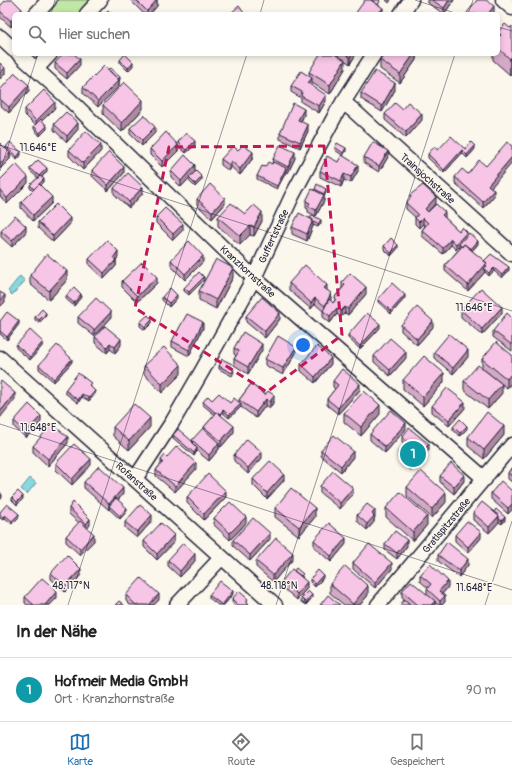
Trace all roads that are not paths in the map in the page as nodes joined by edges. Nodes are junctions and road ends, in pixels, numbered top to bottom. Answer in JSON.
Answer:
{"nodes":[{"id":1,"x":49,"y":0,"type":"edge"},
{"id":2,"x":100,"y":0,"type":"edge"},
{"id":3,"x":411,"y":0,"type":"edge"},
{"id":4,"x":503,"y":0,"type":"edge"},
{"id":5,"x":512,"y":8,"type":"edge"},
{"id":6,"x":38,"y":12,"type":"edge"},
{"id":7,"x":89,"y":12,"type":"edge"},
{"id":8,"x":402,"y":12,"type":"edge"},
{"id":9,"x":21,"y":56,"type":"edge"},
{"id":10,"x":48,"y":56,"type":"edge"},
{"id":11,"x":373,"y":56,"type":"edge"},
{"id":12,"x":36,"y":69,"type":"junction"},
{"id":13,"x":343,"y":102,"type":"junction"},
{"id":14,"x":512,"y":254,"type":"edge"},
{"id":15,"x":254,"y":278,"type":"junction"},
{"id":16,"x":0,"y":358,"type":"edge"},
{"id":17,"x":512,"y":445,"type":"edge"},
{"id":18,"x":135,"y":479,"type":"junction"},
{"id":19,"x":485,"y":479,"type":"junction"},
{"id":20,"x":221,"y":558,"type":"junction"},
{"id":21,"x":177,"y":605,"type":"edge"},
{"id":22,"x":275,"y":605,"type":"edge"},
{"id":23,"x":378,"y":605,"type":"edge"}],
"edges":[{"from":1,"to":6,"type":"street"},
{"from":2,"to":7,"type":"street"},
{"from":3,"to":8,"type":"street"},
{"from":4,"to":5,"type":"street"},
{"from":9,"to":12,"type":"street","name":"Kranzhornstraße"},
{"from":10,"to":12,"type":"street"},
{"from":11,"to":13,"type":"street","name":"Guffertstraße"},
{"from":12,"to":15,"type":"street","name":"Kranzhornstraße"},
{"from":13,"to":14,"type":"street","name":"Trainsjochstraße"},
{"from":13,"to":15,"type":"street","name":"Guffertstraße"},
{"from":15,"to":18,"type":"street","name":"Guffertstraße"},
{"from":15,"to":19,"type":"street","name":"Kranzhornstraße"},
{"from":16,"to":18,"type":"street","name":"Rofanstraße"},
{"from":17,"to":19,"type":"street","name":"Gratlspitzstraße"},
{"from":18,"to":20,"type":"street","name":"Rofanstraße"},
{"from":19,"to":23,"type":"street","name":"Gratlspitzstraße"},
{"from":20,"to":21,"type":"street"},
{"from":20,"to":22,"type":"street","name":"Rofanstraße"}]}
